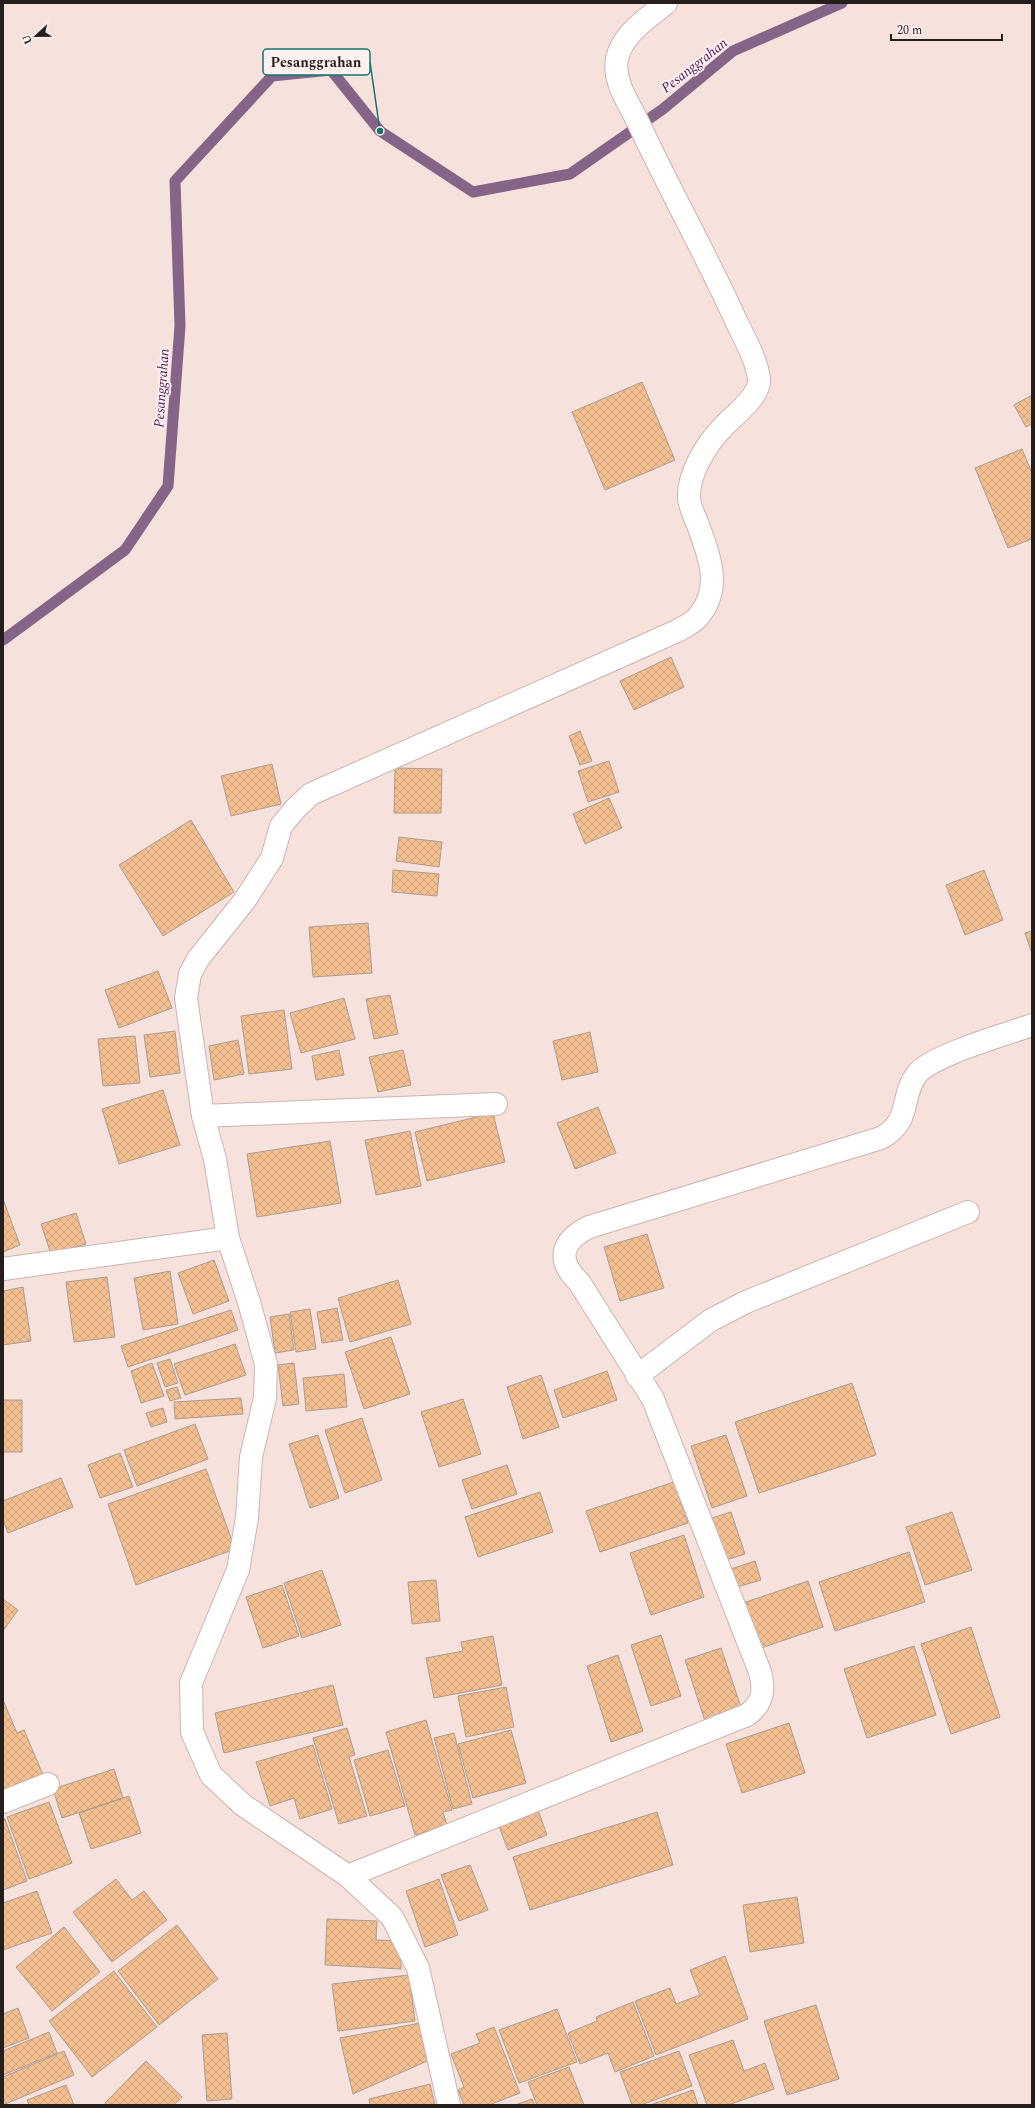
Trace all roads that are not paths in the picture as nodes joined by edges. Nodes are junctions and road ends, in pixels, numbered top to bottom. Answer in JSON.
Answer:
{"nodes":[{"id":1,"x":666,"y":3,"type":"edge"},
{"id":2,"x":1032,"y":1025,"type":"edge"},
{"id":3,"x":496,"y":1104,"type":"dead end"},
{"id":4,"x":203,"y":1116,"type":"junction"},
{"id":5,"x":968,"y":1212,"type":"dead end"},
{"id":6,"x":228,"y":1238,"type":"junction"},
{"id":7,"x":3,"y":1269,"type":"edge"},
{"id":8,"x":637,"y":1376,"type":"junction"},
{"id":9,"x":48,"y":1784,"type":"dead end"},
{"id":10,"x":3,"y":1802,"type":"edge"},
{"id":11,"x":348,"y":1876,"type":"junction"},
{"id":12,"x":449,"y":2105,"type":"edge"}],
"edges":[{"from":1,"to":4,"type":"street"},
{"from":2,"to":8,"type":"street"},
{"from":3,"to":4,"type":"street"},
{"from":4,"to":6,"type":"street"},
{"from":5,"to":8,"type":"street"},
{"from":6,"to":7,"type":"street"},
{"from":6,"to":11,"type":"street"},
{"from":8,"to":11,"type":"street"},
{"from":9,"to":10,"type":"street"},
{"from":11,"to":12,"type":"street"}]}
